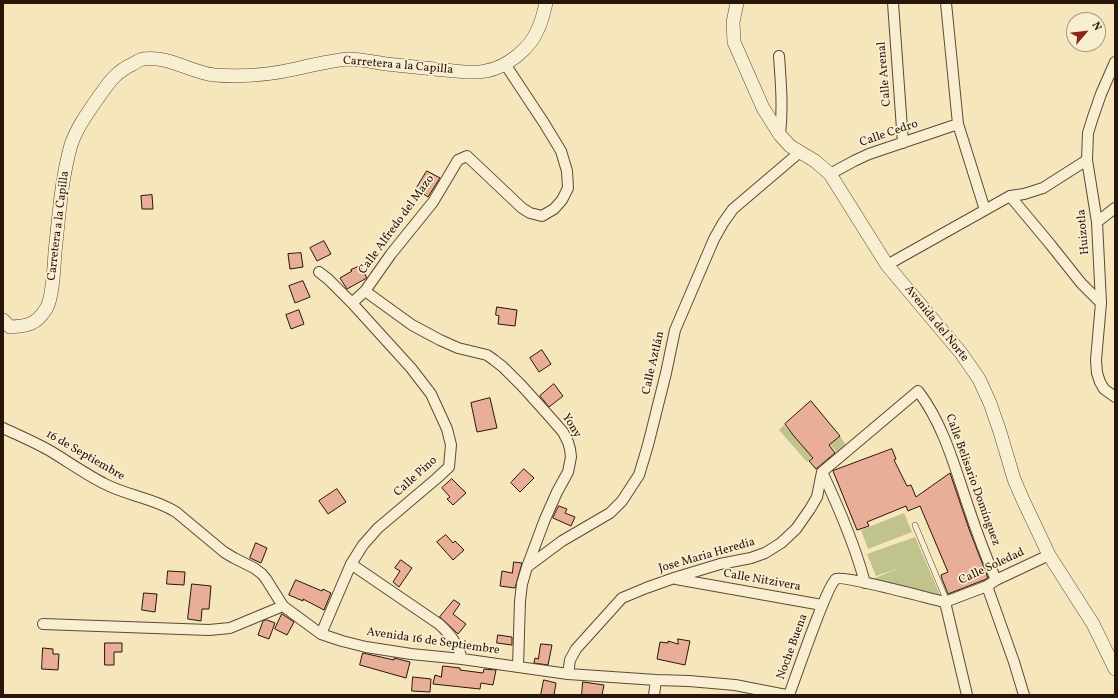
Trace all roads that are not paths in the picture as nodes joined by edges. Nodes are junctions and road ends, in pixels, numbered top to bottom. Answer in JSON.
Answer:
{"nodes":[{"id":1,"x":546,"y":3,"type":"edge"},
{"id":2,"x":737,"y":3,"type":"edge"},
{"id":3,"x":893,"y":3,"type":"edge"},
{"id":4,"x":946,"y":3,"type":"edge"},
{"id":5,"x":779,"y":56,"type":"dead end"},
{"id":6,"x":1115,"y":62,"type":"edge"},
{"id":7,"x":505,"y":64,"type":"junction"},
{"id":8,"x":958,"y":124,"type":"junction"},
{"id":9,"x":780,"y":135,"type":"junction"},
{"id":10,"x":903,"y":143,"type":"junction"},
{"id":11,"x":800,"y":152,"type":"junction"},
{"id":12,"x":1087,"y":160,"type":"junction"},
{"id":13,"x":830,"y":174,"type":"junction"},
{"id":14,"x":1010,"y":196,"type":"junction"},
{"id":15,"x":1115,"y":208,"type":"edge"},
{"id":16,"x":985,"y":210,"type":"junction"},
{"id":17,"x":1097,"y":222,"type":"junction"},
{"id":18,"x":887,"y":265,"type":"junction"},
{"id":19,"x":319,"y":272,"type":"dead end"},
{"id":20,"x":365,"y":291,"type":"junction"},
{"id":21,"x":352,"y":303,"type":"junction"},
{"id":22,"x":1101,"y":303,"type":"junction"},
{"id":23,"x":3,"y":320,"type":"edge"},
{"id":24,"x":1115,"y":398,"type":"edge"},
{"id":25,"x":3,"y":428,"type":"edge"},
{"id":26,"x":822,"y":472,"type":"junction"},
{"id":27,"x":915,"y":525,"type":"dead end"},
{"id":28,"x":1049,"y":555,"type":"junction"},
{"id":29,"x":351,"y":564,"type":"junction"},
{"id":30,"x":527,"y":567,"type":"junction"},
{"id":31,"x":674,"y":578,"type":"junction"},
{"id":32,"x":996,"y":580,"type":"junction"},
{"id":33,"x":865,"y":583,"type":"junction"},
{"id":34,"x":987,"y":586,"type":"junction"},
{"id":35,"x":945,"y":602,"type":"junction"},
{"id":36,"x":822,"y":605,"type":"junction"},
{"id":37,"x":283,"y":606,"type":"junction"},
{"id":38,"x":43,"y":624,"type":"dead end"},
{"id":39,"x":321,"y":634,"type":"junction"},
{"id":40,"x":462,"y":659,"type":"junction"},
{"id":41,"x":518,"y":667,"type":"junction"},
{"id":42,"x":1115,"y":669,"type":"edge"},
{"id":43,"x":568,"y":674,"type":"junction"},
{"id":44,"x":656,"y":680,"type":"junction"},
{"id":45,"x":654,"y":695,"type":"edge"},
{"id":46,"x":786,"y":695,"type":"edge"},
{"id":47,"x":789,"y":695,"type":"edge"},
{"id":48,"x":967,"y":695,"type":"edge"},
{"id":49,"x":1024,"y":695,"type":"edge"}],
"edges":[{"from":1,"to":7,"type":"street","name":"Carretera a la Capilla"},
{"from":2,"to":9,"type":"street","name":"Avenida del Norte"},
{"from":3,"to":10,"type":"street","name":"Calle Arenal"},
{"from":4,"to":8,"type":"street"},
{"from":5,"to":9,"type":"street"},
{"from":6,"to":12,"type":"street","name":"Huizotla"},
{"from":7,"to":20,"type":"street","name":"Calle Alfredo del Mazo"},
{"from":7,"to":23,"type":"street","name":"Carretera a la Capilla"},
{"from":8,"to":10,"type":"street","name":"Calle Cedro"},
{"from":8,"to":16,"type":"street"},
{"from":9,"to":11,"type":"street","name":"Avenida del Norte"},
{"from":10,"to":13,"type":"street","name":"Calle Cedro"},
{"from":11,"to":13,"type":"street","name":"Avenida del Norte"},
{"from":11,"to":30,"type":"street","name":"Calle Aztlán"},
{"from":12,"to":14,"type":"street"},
{"from":12,"to":17,"type":"street","name":"Huizotla"},
{"from":13,"to":18,"type":"street","name":"Avenida del Norte"},
{"from":14,"to":16,"type":"street"},
{"from":14,"to":22,"type":"street"},
{"from":15,"to":17,"type":"street"},
{"from":16,"to":18,"type":"street"},
{"from":17,"to":22,"type":"street","name":"Huizotla"},
{"from":18,"to":28,"type":"street","name":"Avenida del Norte"},
{"from":19,"to":21,"type":"street","name":"Calle Pino"},
{"from":20,"to":21,"type":"street","name":"Calle Alfredo del Mazo"},
{"from":20,"to":30,"type":"street","name":"Yony"},
{"from":21,"to":29,"type":"street","name":"Calle Pino"},
{"from":22,"to":24,"type":"street","name":"Huizotla"},
{"from":25,"to":37,"type":"street","name":"16 de Septiembre"},
{"from":26,"to":31,"type":"street","name":"Jose Maria Heredia"},
{"from":26,"to":32,"type":"street","name":"Calle Belisario Domínguez"},
{"from":26,"to":33,"type":"street"},
{"from":27,"to":35,"type":"lane"},
{"from":28,"to":32,"type":"street","name":"Calle Soledad"},
{"from":28,"to":42,"type":"street","name":"Avenida del Norte"},
{"from":29,"to":39,"type":"street","name":"Calle Pino"},
{"from":29,"to":40,"type":"street"},
{"from":30,"to":41,"type":"street","name":"Yony"},
{"from":31,"to":36,"type":"street","name":"Calle Nitzivera"},
{"from":31,"to":43,"type":"street","name":"Jose Maria Heredia"},
{"from":32,"to":34,"type":"street","name":"Calle Soledad"},
{"from":33,"to":35,"type":"street"},
{"from":33,"to":36,"type":"street","name":"Noche Buena"},
{"from":34,"to":35,"type":"street","name":"Calle Soledad"},
{"from":34,"to":49,"type":"street"},
{"from":35,"to":48,"type":"street"},
{"from":36,"to":47,"type":"street","name":"Noche Buena"},
{"from":37,"to":38,"type":"street"},
{"from":37,"to":39,"type":"street","name":"Avenida 16 de Septiembre"},
{"from":39,"to":40,"type":"street","name":"Avenida 16 de Septiembre"},
{"from":40,"to":41,"type":"street","name":"Avenida 16 de Septiembre"},
{"from":41,"to":43,"type":"street","name":"Avenida 16 de Septiembre"},
{"from":43,"to":44,"type":"street","name":"Avenida 16 de Septiembre"},
{"from":44,"to":45,"type":"street"},
{"from":44,"to":46,"type":"street","name":"Avenida 16 de Septiembre"}]}
